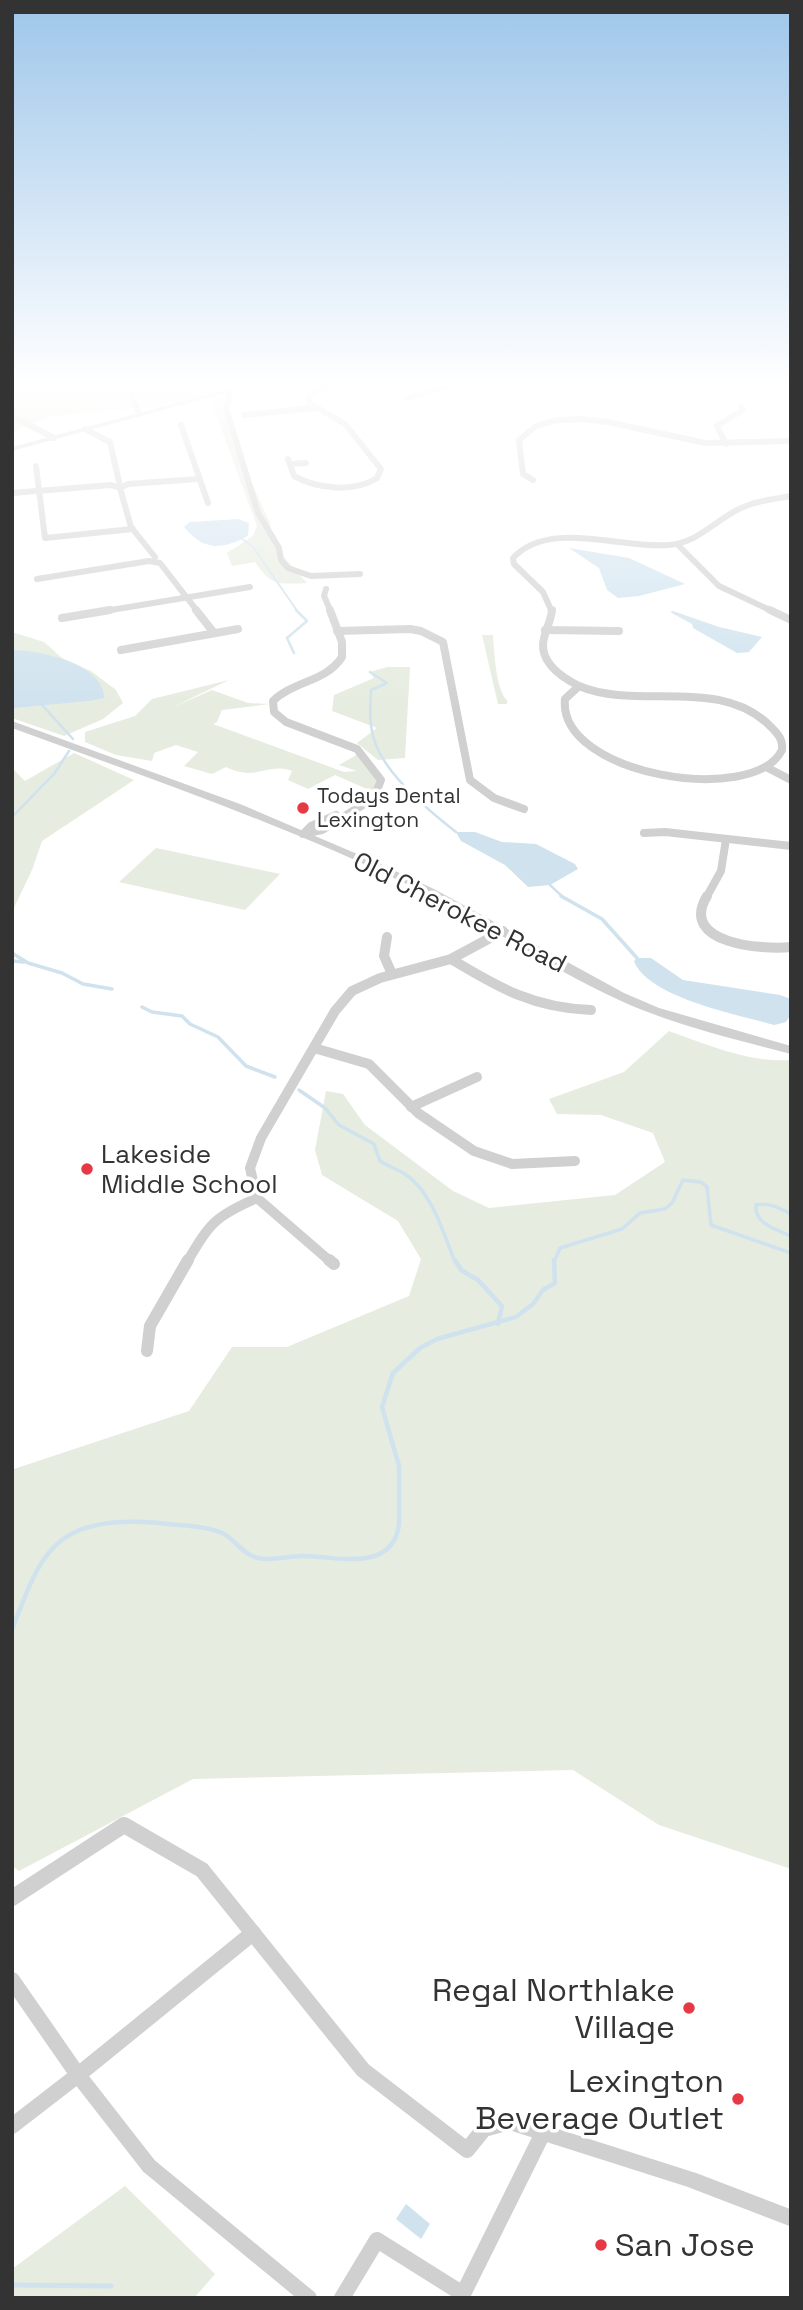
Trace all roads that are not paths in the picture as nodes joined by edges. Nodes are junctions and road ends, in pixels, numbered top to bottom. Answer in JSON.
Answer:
{"nodes":[{"id":1,"x":38,"y":494,"type":"edge"},
{"id":2,"x":121,"y":494,"type":"edge"},
{"id":3,"x":204,"y":494,"type":"edge"},
{"id":4,"x":252,"y":494,"type":"edge"},
{"id":5,"x":791,"y":496,"type":"edge"},
{"id":6,"x":208,"y":503,"type":"dead end"},
{"id":7,"x":133,"y":529,"type":"junction"},
{"id":8,"x":678,"y":545,"type":"junction"},
{"id":9,"x":155,"y":561,"type":"junction"},
{"id":10,"x":360,"y":574,"type":"dead end"},
{"id":11,"x":37,"y":579,"type":"dead end"},
{"id":12,"x":250,"y":587,"type":"dead end"},
{"id":13,"x":326,"y":589,"type":"dead end"},
{"id":14,"x":188,"y":597,"type":"junction"},
{"id":15,"x":62,"y":618,"type":"dead end"},
{"id":16,"x":791,"y":620,"type":"edge"},
{"id":17,"x":238,"y":629,"type":"dead end"},
{"id":18,"x":545,"y":630,"type":"junction"},
{"id":19,"x":337,"y":631,"type":"junction"},
{"id":20,"x":619,"y":631,"type":"dead end"},
{"id":21,"x":214,"y":633,"type":"junction"},
{"id":22,"x":121,"y":650,"type":"dead end"},
{"id":23,"x":579,"y":687,"type":"junction"},
{"id":24,"x":12,"y":724,"type":"edge"},
{"id":25,"x":766,"y":767,"type":"junction"},
{"id":26,"x":791,"y":780,"type":"edge"},
{"id":27,"x":524,"y":809,"type":"dead end"},
{"id":28,"x":645,"y":832,"type":"dead end"},
{"id":29,"x":303,"y":834,"type":"junction"},
{"id":30,"x":726,"y":839,"type":"junction"},
{"id":31,"x":791,"y":846,"type":"edge"},
{"id":32,"x":503,"y":931,"type":"junction"},
{"id":33,"x":387,"y":937,"type":"dead end"},
{"id":34,"x":791,"y":947,"type":"edge"},
{"id":35,"x":451,"y":959,"type":"junction"},
{"id":36,"x":392,"y":974,"type":"junction"},
{"id":37,"x":591,"y":1010,"type":"dead end"},
{"id":38,"x":314,"y":1048,"type":"junction"},
{"id":39,"x":791,"y":1050,"type":"edge"},
{"id":40,"x":477,"y":1077,"type":"dead end"},
{"id":41,"x":411,"y":1107,"type":"junction"},
{"id":42,"x":575,"y":1161,"type":"dead end"},
{"id":43,"x":257,"y":1198,"type":"junction"},
{"id":44,"x":334,"y":1264,"type":"dead end"},
{"id":45,"x":147,"y":1351,"type":"dead end"},
{"id":46,"x":12,"y":1898,"type":"edge"},
{"id":47,"x":253,"y":1933,"type":"junction"},
{"id":48,"x":12,"y":1980,"type":"edge"},
{"id":49,"x":78,"y":2075,"type":"junction"},
{"id":50,"x":12,"y":2126,"type":"edge"},
{"id":51,"x":543,"y":2133,"type":"junction"},
{"id":52,"x":791,"y":2218,"type":"edge"},
{"id":53,"x":309,"y":2298,"type":"edge"},
{"id":54,"x":342,"y":2298,"type":"edge"}],
"edges":[{"from":1,"to":7,"type":"street"},
{"from":2,"to":7,"type":"street"},
{"from":3,"to":6,"type":"street"},
{"from":4,"to":10,"type":"street"},
{"from":5,"to":8,"type":"street"},
{"from":7,"to":9,"type":"street"},
{"from":8,"to":16,"type":"street"},
{"from":8,"to":18,"type":"street"},
{"from":9,"to":11,"type":"street"},
{"from":9,"to":14,"type":"street"},
{"from":12,"to":14,"type":"street"},
{"from":13,"to":19,"type":"street"},
{"from":14,"to":15,"type":"street"},
{"from":14,"to":21,"type":"street"},
{"from":17,"to":21,"type":"street"},
{"from":18,"to":20,"type":"street"},
{"from":18,"to":23,"type":"street"},
{"from":19,"to":27,"type":"street"},
{"from":19,"to":29,"type":"street"},
{"from":21,"to":22,"type":"street"},
{"from":23,"to":25,"type":"street"},
{"from":23,"to":25,"type":"street"},
{"from":24,"to":29,"type":"street","name":"Old Cherokee Road"},
{"from":25,"to":26,"type":"street"},
{"from":28,"to":30,"type":"street"},
{"from":29,"to":32,"type":"street","name":"Old Cherokee Road"},
{"from":30,"to":31,"type":"street"},
{"from":30,"to":34,"type":"street"},
{"from":32,"to":35,"type":"street"},
{"from":32,"to":39,"type":"street","name":"Old Cherokee Road"},
{"from":33,"to":36,"type":"street"},
{"from":35,"to":36,"type":"street"},
{"from":35,"to":37,"type":"street"},
{"from":36,"to":38,"type":"street"},
{"from":38,"to":41,"type":"street"},
{"from":38,"to":43,"type":"street"},
{"from":40,"to":41,"type":"street"},
{"from":41,"to":42,"type":"street"},
{"from":43,"to":44,"type":"street"},
{"from":43,"to":45,"type":"street"},
{"from":46,"to":47,"type":"street"},
{"from":47,"to":49,"type":"street"},
{"from":47,"to":51,"type":"street"},
{"from":48,"to":49,"type":"street"},
{"from":49,"to":50,"type":"street"},
{"from":49,"to":53,"type":"street"},
{"from":51,"to":52,"type":"street"},
{"from":51,"to":54,"type":"street"}]}
